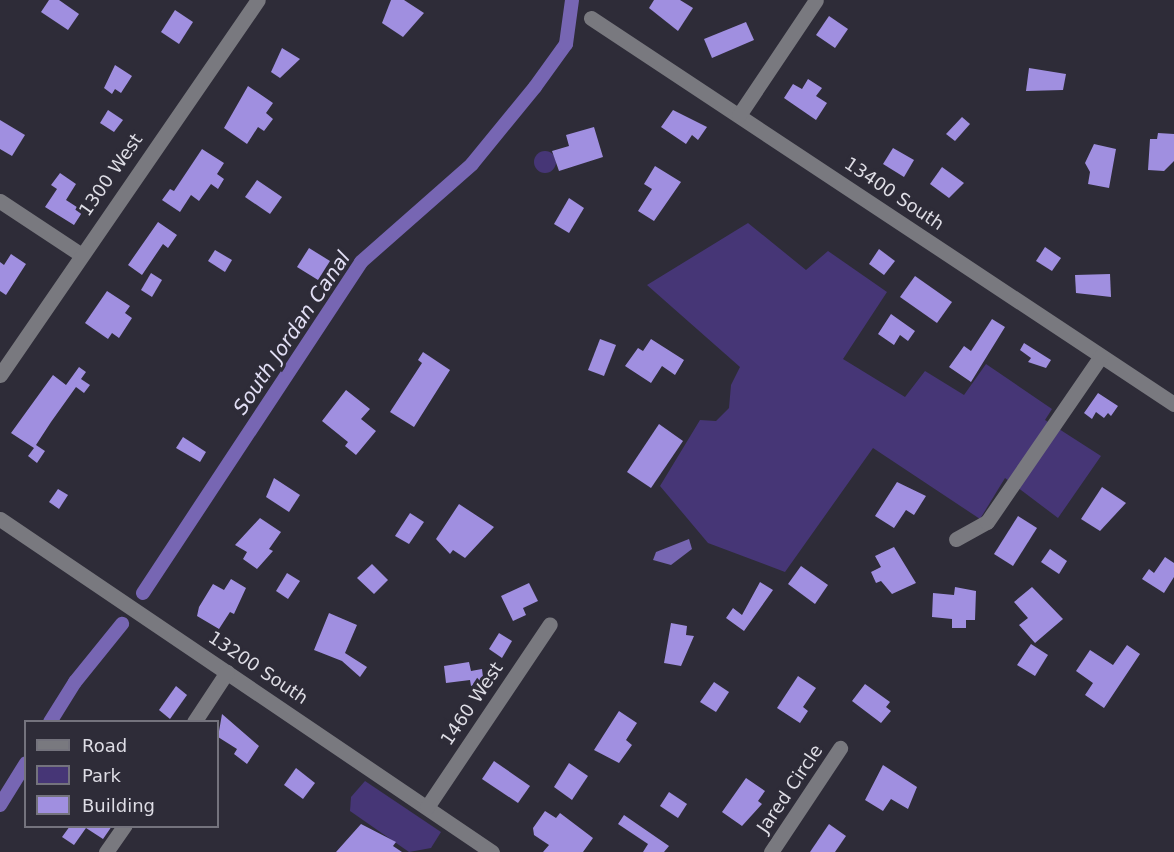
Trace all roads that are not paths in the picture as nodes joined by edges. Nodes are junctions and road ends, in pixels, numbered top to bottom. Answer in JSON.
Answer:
{"nodes":[{"id":1,"x":258,"y":0,"type":"edge"},
{"id":2,"x":816,"y":0,"type":"edge"},
{"id":3,"x":591,"y":18,"type":"dead end"},
{"id":4,"x":739,"y":115,"type":"junction"},
{"id":5,"x":0,"y":201,"type":"edge"},
{"id":6,"x":80,"y":254,"type":"junction"},
{"id":7,"x":1101,"y":356,"type":"junction"},
{"id":8,"x":0,"y":375,"type":"edge"},
{"id":9,"x":1174,"y":404,"type":"edge"},
{"id":10,"x":0,"y":519,"type":"edge"},
{"id":11,"x":956,"y":539,"type":"dead end"},
{"id":12,"x":550,"y":624,"type":"dead end"},
{"id":13,"x":227,"y":672,"type":"junction"},
{"id":14,"x":195,"y":720,"type":"edge"},
{"id":15,"x":840,"y":748,"type":"dead end"},
{"id":16,"x":427,"y":807,"type":"junction"},
{"id":17,"x":122,"y":828,"type":"edge"},
{"id":18,"x":106,"y":852,"type":"edge"},
{"id":19,"x":492,"y":852,"type":"edge"},
{"id":20,"x":771,"y":852,"type":"edge"}],
"edges":[{"from":1,"to":6,"type":"street","name":"1300 West"},
{"from":2,"to":4,"type":"street"},
{"from":3,"to":4,"type":"street","name":"13400 South"},
{"from":4,"to":7,"type":"street","name":"13400 South"},
{"from":5,"to":6,"type":"street"},
{"from":6,"to":8,"type":"street","name":"1300 West"},
{"from":7,"to":9,"type":"street","name":"13400 South"},
{"from":7,"to":11,"type":"street"},
{"from":10,"to":13,"type":"street","name":"13200 South"},
{"from":12,"to":16,"type":"street","name":"1460 West"},
{"from":13,"to":14,"type":"street"},
{"from":13,"to":16,"type":"street","name":"13200 South"},
{"from":15,"to":20,"type":"street","name":"Jared Circle"},
{"from":16,"to":19,"type":"street","name":"13200 South"},
{"from":17,"to":18,"type":"street"}]}
